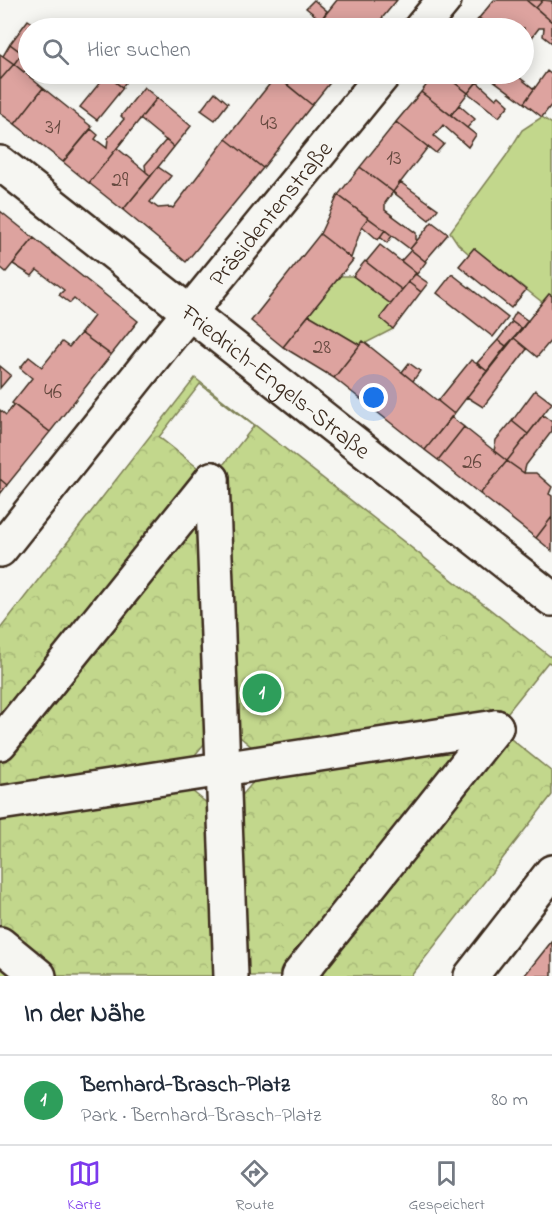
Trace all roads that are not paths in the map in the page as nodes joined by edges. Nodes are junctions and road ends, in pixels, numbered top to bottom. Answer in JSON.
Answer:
{"nodes":[{"id":1,"x":444,"y":0,"type":"edge"},
{"id":2,"x":429,"y":18,"type":"edge"},
{"id":3,"x":376,"y":84,"type":"edge"},
{"id":4,"x":0,"y":163,"type":"edge"},
{"id":5,"x":189,"y":312,"type":"junction"},
{"id":6,"x":0,"y":550,"type":"edge"},
{"id":7,"x":552,"y":599,"type":"edge"},
{"id":8,"x":0,"y":743,"type":"edge"},
{"id":9,"x":224,"y":768,"type":"junction"},
{"id":10,"x":0,"y":803,"type":"edge"},
{"id":11,"x":552,"y":872,"type":"edge"},
{"id":12,"x":0,"y":944,"type":"edge"},
{"id":13,"x":39,"y":976,"type":"edge"},
{"id":14,"x":231,"y":976,"type":"edge"},
{"id":15,"x":298,"y":976,"type":"edge"},
{"id":16,"x":471,"y":976,"type":"edge"}],
"edges":[{"from":1,"to":2,"type":"street"},
{"from":3,"to":5,"type":"street","name":"Präsidentenstraße"},
{"from":4,"to":5,"type":"street","name":"Friedrich-Engels-Straße"},
{"from":5,"to":6,"type":"street","name":"Präsidentenstraße"},
{"from":5,"to":7,"type":"street","name":"Friedrich-Engels-Straße"},
{"from":8,"to":9,"type":"street"},
{"from":9,"to":10,"type":"street"},
{"from":9,"to":14,"type":"street"},
{"from":9,"to":15,"type":"street"},
{"from":11,"to":16,"type":"street"},
{"from":12,"to":13,"type":"street"}]}
